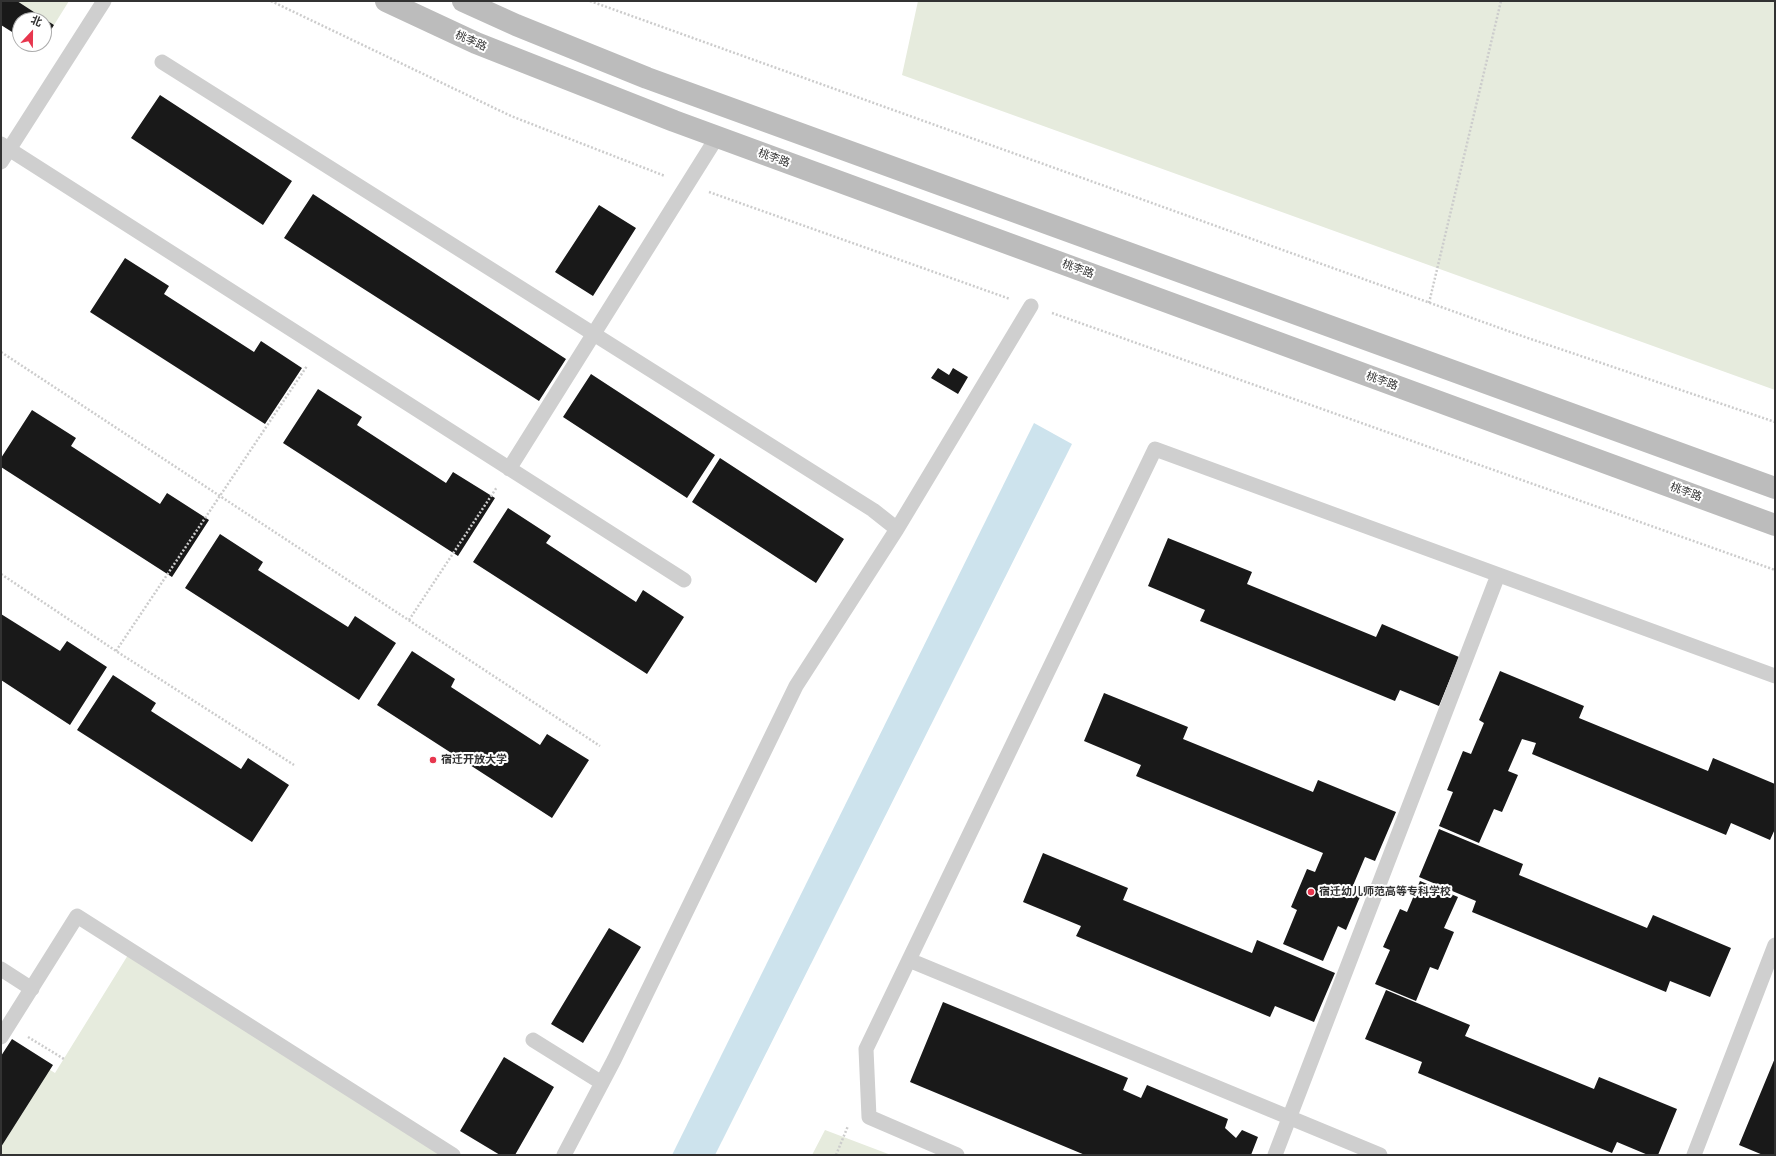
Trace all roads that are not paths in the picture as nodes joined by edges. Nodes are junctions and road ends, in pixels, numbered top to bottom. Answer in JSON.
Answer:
{"nodes":[{"id":1,"x":104,"y":1,"type":"edge"},
{"id":2,"x":386,"y":1,"type":"edge"},
{"id":3,"x":463,"y":1,"type":"edge"},
{"id":4,"x":162,"y":62,"type":"dead end"},
{"id":5,"x":717,"y":137,"type":"junction"},
{"id":6,"x":5,"y":146,"type":"edge"},
{"id":7,"x":1,"y":162,"type":"edge"},
{"id":8,"x":1031,"y":306,"type":"dead end"},
{"id":9,"x":593,"y":334,"type":"junction"},
{"id":10,"x":509,"y":469,"type":"junction"},
{"id":11,"x":1775,"y":488,"type":"edge"},
{"id":12,"x":1775,"y":525,"type":"edge"},
{"id":13,"x":897,"y":529,"type":"junction"},
{"id":14,"x":1498,"y":575,"type":"junction"},
{"id":15,"x":684,"y":580,"type":"dead end"},
{"id":16,"x":1775,"y":676,"type":"edge"},
{"id":17,"x":1775,"y":945,"type":"edge"},
{"id":18,"x":909,"y":960,"type":"junction"},
{"id":19,"x":1,"y":969,"type":"edge"},
{"id":20,"x":32,"y":989,"type":"junction"},
{"id":21,"x":5,"y":1031,"type":"edge"},
{"id":22,"x":533,"y":1040,"type":"dead end"},
{"id":23,"x":602,"y":1083,"type":"junction"},
{"id":24,"x":1290,"y":1117,"type":"junction"},
{"id":25,"x":1352,"y":1150,"type":"edge"},
{"id":26,"x":453,"y":1155,"type":"edge"},
{"id":27,"x":564,"y":1155,"type":"edge"},
{"id":28,"x":957,"y":1155,"type":"edge"},
{"id":29,"x":1275,"y":1155,"type":"edge"},
{"id":30,"x":1380,"y":1155,"type":"edge"},
{"id":31,"x":1694,"y":1155,"type":"edge"}],
"edges":[{"from":1,"to":6,"type":"lane"},
{"from":2,"to":5,"type":"main road","name":"桃李路"},
{"from":3,"to":11,"type":"main road"},
{"from":4,"to":9,"type":"lane"},
{"from":5,"to":9,"type":"lane"},
{"from":5,"to":12,"type":"main road","name":"桃李路"},
{"from":6,"to":7,"type":"lane"},
{"from":6,"to":10,"type":"lane"},
{"from":8,"to":13,"type":"lane"},
{"from":9,"to":10,"type":"lane"},
{"from":9,"to":13,"type":"lane"},
{"from":10,"to":15,"type":"lane"},
{"from":13,"to":23,"type":"lane"},
{"from":14,"to":16,"type":"lane"},
{"from":14,"to":18,"type":"lane"},
{"from":14,"to":24,"type":"lane"},
{"from":17,"to":31,"type":"lane"},
{"from":18,"to":24,"type":"lane"},
{"from":18,"to":28,"type":"lane"},
{"from":19,"to":20,"type":"lane"},
{"from":20,"to":21,"type":"lane"},
{"from":20,"to":26,"type":"lane"},
{"from":22,"to":23,"type":"lane"},
{"from":23,"to":27,"type":"lane"},
{"from":24,"to":25,"type":"lane"},
{"from":24,"to":29,"type":"lane"},
{"from":25,"to":30,"type":"lane"}]}
